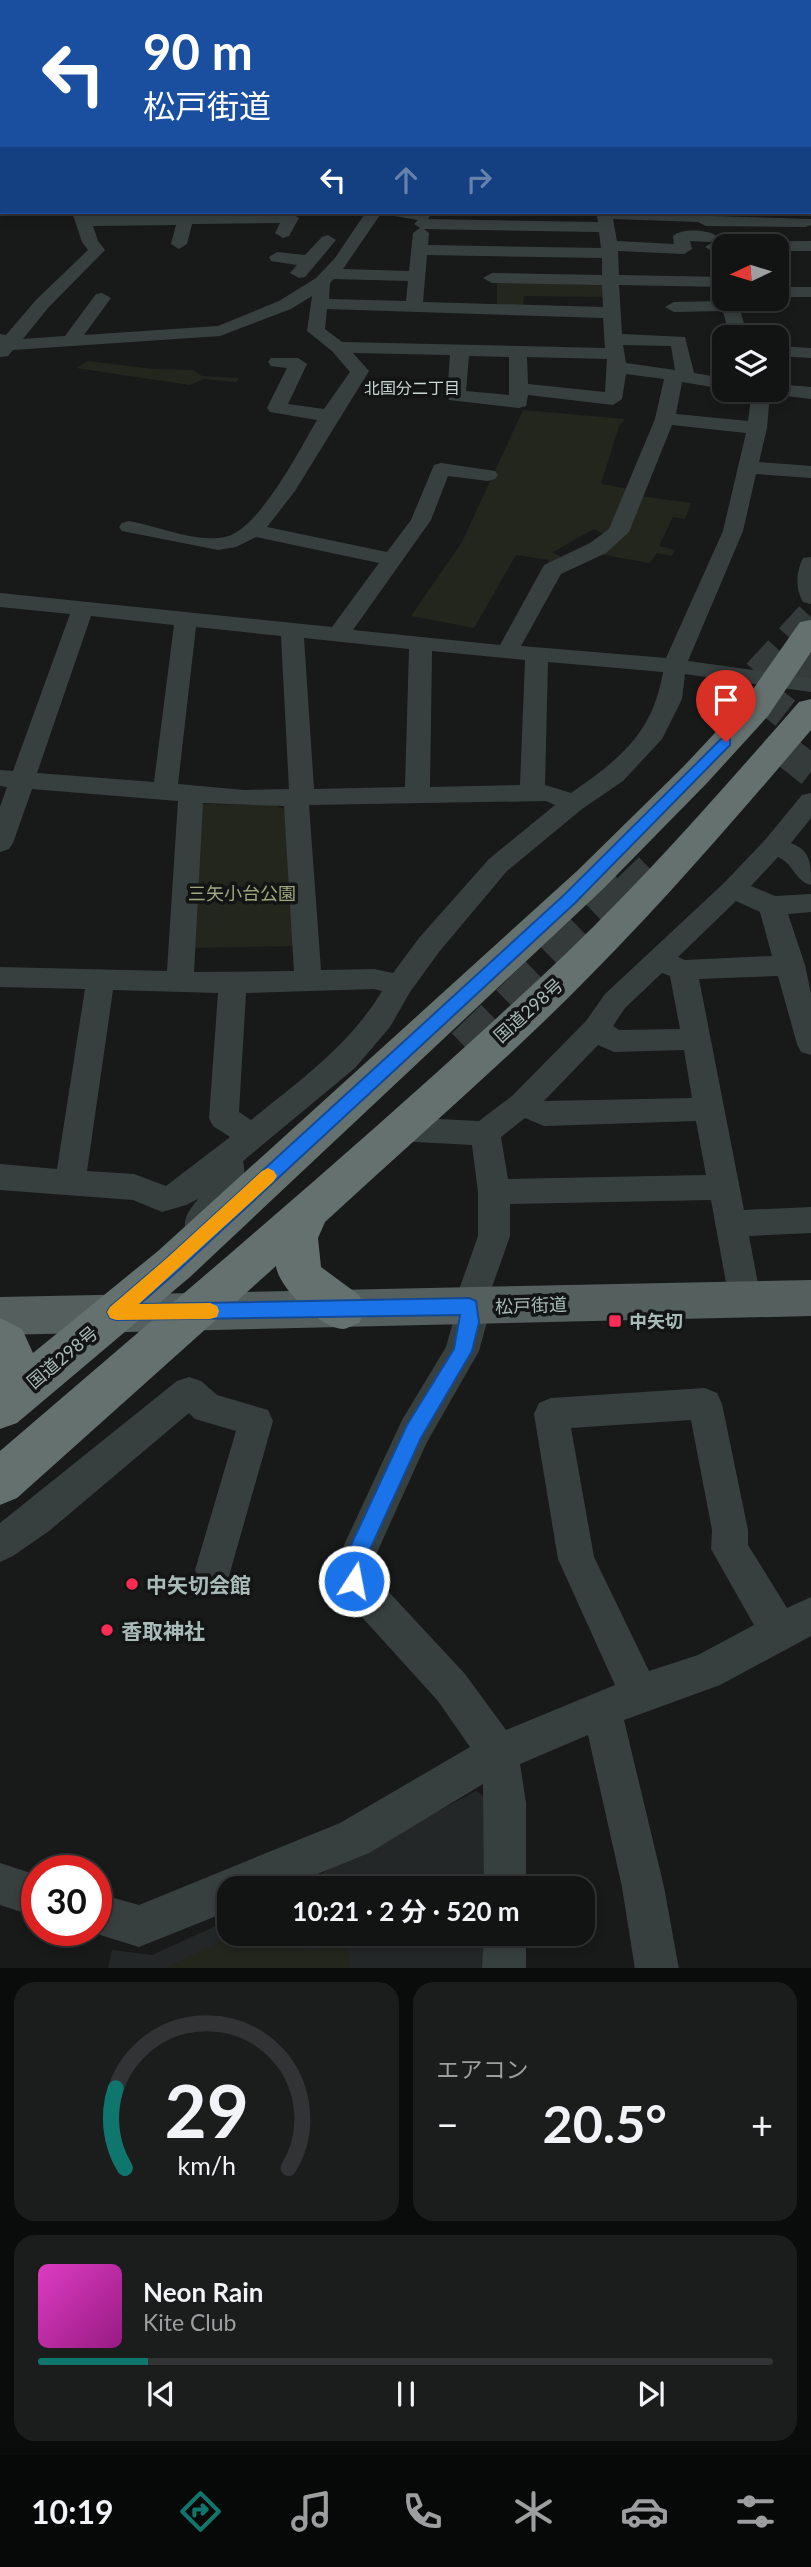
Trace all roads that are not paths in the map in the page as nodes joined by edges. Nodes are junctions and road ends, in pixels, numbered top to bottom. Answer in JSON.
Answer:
{"nodes":[{"id":1,"x":307,"y":214,"type":"edge"},
{"id":2,"x":372,"y":214,"type":"edge"},
{"id":3,"x":406,"y":214,"type":"edge"},
{"id":4,"x":81,"y":216,"type":"edge"},
{"id":5,"x":136,"y":216,"type":"edge"},
{"id":6,"x":194,"y":217,"type":"edge"},
{"id":7,"x":423,"y":217,"type":"edge"},
{"id":8,"x":605,"y":218,"type":"edge"},
{"id":9,"x":804,"y":220,"type":"edge"},
{"id":10,"x":492,"y":225,"type":"junction"},
{"id":11,"x":707,"y":227,"type":"edge"},
{"id":12,"x":328,"y":240,"type":"dead end"},
{"id":13,"x":179,"y":244,"type":"dead end"},
{"id":14,"x":811,"y":246,"type":"edge"},
{"id":15,"x":610,"y":249,"type":"junction"},
{"id":16,"x":419,"y":250,"type":"junction"},
{"id":17,"x":492,"y":251,"type":"junction"},
{"id":18,"x":277,"y":257,"type":"dead end"},
{"id":19,"x":712,"y":259,"type":"edge"},
{"id":20,"x":660,"y":262,"type":"dead end"},
{"id":21,"x":307,"y":264,"type":"junction"},
{"id":22,"x":332,"y":272,"type":"junction"},
{"id":23,"x":712,"y":272,"type":"edge"},
{"id":24,"x":712,"y":272,"type":"edge"},
{"id":25,"x":418,"y":276,"type":"junction"},
{"id":26,"x":492,"y":278,"type":"junction"},
{"id":27,"x":609,"y":280,"type":"junction"},
{"id":28,"x":789,"y":292,"type":"edge"},
{"id":29,"x":811,"y":292,"type":"edge"},
{"id":30,"x":102,"y":298,"type":"dead end"},
{"id":31,"x":320,"y":304,"type":"junction"},
{"id":32,"x":712,"y":304,"type":"edge"},
{"id":33,"x":384,"y":306,"type":"junction"},
{"id":34,"x":414,"y":307,"type":"junction"},
{"id":35,"x":674,"y":307,"type":"dead end"},
{"id":36,"x":610,"y":313,"type":"junction"},
{"id":37,"x":437,"y":328,"type":"junction"},
{"id":38,"x":494,"y":330,"type":"junction"},
{"id":39,"x":551,"y":331,"type":"junction"},
{"id":40,"x":70,"y":342,"type":"junction"},
{"id":41,"x":3,"y":346,"type":"edge"},
{"id":42,"x":338,"y":347,"type":"junction"},
{"id":43,"x":379,"y":348,"type":"junction"},
{"id":44,"x":460,"y":350,"type":"junction"},
{"id":45,"x":518,"y":351,"type":"junction"},
{"id":46,"x":789,"y":352,"type":"edge"},
{"id":47,"x":615,"y":354,"type":"junction"},
{"id":48,"x":811,"y":354,"type":"edge"},
{"id":49,"x":277,"y":362,"type":"dead end"},
{"id":50,"x":680,"y":376,"type":"junction"},
{"id":51,"x":712,"y":381,"type":"edge"},
{"id":52,"x":521,"y":389,"type":"junction"},
{"id":53,"x":789,"y":391,"type":"edge"},
{"id":54,"x":811,"y":393,"type":"edge"},
{"id":55,"x":760,"y":402,"type":"edge"},
{"id":56,"x":329,"y":416,"type":"junction"},
{"id":57,"x":665,"y":419,"type":"junction"},
{"id":58,"x":757,"y":428,"type":"junction"},
{"id":59,"x":749,"y":467,"type":"junction"},
{"id":60,"x":811,"y":472,"type":"edge"},
{"id":61,"x":488,"y":475,"type":"dead end"},
{"id":62,"x":129,"y":527,"type":"dead end"},
{"id":63,"x":250,"y":530,"type":"junction"},
{"id":64,"x":393,"y":560,"type":"junction"},
{"id":65,"x":811,"y":563,"type":"edge"},
{"id":66,"x":811,"y":597,"type":"edge"},
{"id":67,"x":0,"y":600,"type":"edge"},
{"id":68,"x":82,"y":610,"type":"junction"},
{"id":69,"x":186,"y":620,"type":"junction"},
{"id":70,"x":292,"y":629,"type":"junction"},
{"id":71,"x":811,"y":629,"type":"edge"},
{"id":72,"x":339,"y":634,"type":"junction"},
{"id":73,"x":421,"y":643,"type":"junction"},
{"id":74,"x":507,"y":652,"type":"junction"},
{"id":75,"x":537,"y":655,"type":"junction"},
{"id":76,"x":675,"y":666,"type":"junction"},
{"id":77,"x":794,"y":682,"type":"edge"},
{"id":78,"x":811,"y":709,"type":"edge"},
{"id":79,"x":726,"y":710,"type":"tunnel mouth"},
{"id":80,"x":11,"y":779,"type":"edge"},
{"id":81,"x":800,"y":787,"type":"edge"},
{"id":82,"x":532,"y":793,"type":"junction"},
{"id":83,"x":178,"y":794,"type":"junction"},
{"id":84,"x":417,"y":796,"type":"junction"},
{"id":85,"x":299,"y":797,"type":"junction"},
{"id":86,"x":573,"y":803,"type":"junction"},
{"id":87,"x":0,"y":843,"type":"edge"},
{"id":88,"x":775,"y":846,"type":"junction"},
{"id":89,"x":810,"y":874,"type":"edge"},
{"id":90,"x":733,"y":889,"type":"junction"},
{"id":91,"x":811,"y":903,"type":"edge"},
{"id":92,"x":772,"y":906,"type":"junction"},
{"id":93,"x":671,"y":965,"type":"junction"},
{"id":94,"x":797,"y":966,"type":"edge"},
{"id":95,"x":0,"y":977,"type":"edge"},
{"id":96,"x":101,"y":979,"type":"junction"},
{"id":97,"x":180,"y":980,"type":"junction"},
{"id":98,"x":308,"y":980,"type":"junction"},
{"id":99,"x":233,"y":983,"type":"junction"},
{"id":100,"x":400,"y":985,"type":"junction"},
{"id":101,"x":596,"y":1029,"type":"junction"},
{"id":102,"x":695,"y":1039,"type":"junction"},
{"id":103,"x":811,"y":1044,"type":"edge"},
{"id":104,"x":456,"y":1076,"type":"junction"},
{"id":105,"x":367,"y":1084,"type":"junction"},
{"id":106,"x":523,"y":1104,"type":"junction"},
{"id":107,"x":710,"y":1109,"type":"junction"},
{"id":108,"x":397,"y":1129,"type":"junction"},
{"id":109,"x":485,"y":1133,"type":"junction"},
{"id":110,"x":253,"y":1137,"type":"junction"},
{"id":111,"x":227,"y":1157,"type":"junction"},
{"id":112,"x":0,"y":1177,"type":"edge"},
{"id":113,"x":70,"y":1182,"type":"junction"},
{"id":114,"x":724,"y":1187,"type":"junction"},
{"id":115,"x":494,"y":1192,"type":"junction"},
{"id":116,"x":309,"y":1210,"type":"junction"},
{"id":117,"x":811,"y":1220,"type":"edge"},
{"id":118,"x":731,"y":1224,"type":"junction"},
{"id":119,"x":200,"y":1238,"type":"junction"},
{"id":120,"x":811,"y":1298,"type":"edge"},
{"id":121,"x":745,"y":1299,"type":"junction"},
{"id":122,"x":469,"y":1307,"type":"junction"},
{"id":123,"x":343,"y":1309,"type":"junction"},
{"id":124,"x":116,"y":1312,"type":"junction"},
{"id":125,"x":193,"y":1312,"type":"junction"},
{"id":126,"x":0,"y":1316,"type":"edge"},
{"id":127,"x":0,"y":1338,"type":"edge"},
{"id":128,"x":0,"y":1391,"type":"edge"},
{"id":129,"x":0,"y":1408,"type":"edge"},
{"id":130,"x":0,"y":1482,"type":"edge"},
{"id":131,"x":0,"y":1544,"type":"edge"},
{"id":132,"x":214,"y":1570,"type":"dead end"},
{"id":133,"x":795,"y":1624,"type":"edge"},
{"id":134,"x":640,"y":1694,"type":"junction"},
{"id":135,"x":602,"y":1709,"type":"junction"},
{"id":136,"x":496,"y":1754,"type":"junction"},
{"id":137,"x":262,"y":1876,"type":"edge"},
{"id":138,"x":505,"y":1876,"type":"edge"},
{"id":139,"x":0,"y":1884,"type":"edge"},
{"id":140,"x":21,"y":1891,"type":"edge"},
{"id":141,"x":217,"y":1895,"type":"edge"},
{"id":142,"x":112,"y":1918,"type":"edge"},
{"id":143,"x":505,"y":1946,"type":"edge"},
{"id":144,"x":504,"y":1968,"type":"edge"},
{"id":145,"x":657,"y":1968,"type":"edge"}],
"edges":[{"from":1,"to":6,"type":"street"},
{"from":2,"to":22,"type":"street"},
{"from":3,"to":7,"type":"street"},
{"from":4,"to":5,"type":"street"},
{"from":4,"to":41,"type":"street"},
{"from":5,"to":6,"type":"street"},
{"from":6,"to":13,"type":"street"},
{"from":7,"to":10,"type":"street"},
{"from":7,"to":16,"type":"street"},
{"from":8,"to":10,"type":"street"},
{"from":8,"to":11,"type":"street"},
{"from":8,"to":15,"type":"street"},
{"from":9,"to":11,"type":"street"},
{"from":10,"to":17,"type":"street"},
{"from":11,"to":14,"type":"street"},
{"from":11,"to":15,"type":"street"},
{"from":11,"to":19,"type":"street"},
{"from":12,"to":21,"type":"street"},
{"from":15,"to":17,"type":"street"},
{"from":15,"to":27,"type":"street"},
{"from":16,"to":17,"type":"street"},
{"from":16,"to":25,"type":"street"},
{"from":17,"to":26,"type":"street"},
{"from":18,"to":21,"type":"street"},
{"from":20,"to":23,"type":"street"},
{"from":21,"to":22,"type":"street"},
{"from":22,"to":25,"type":"street"},
{"from":22,"to":31,"type":"street"},
{"from":22,"to":40,"type":"street"},
{"from":24,"to":27,"type":"street"},
{"from":25,"to":34,"type":"street"},
{"from":26,"to":27,"type":"street"},
{"from":26,"to":38,"type":"street"},
{"from":27,"to":36,"type":"street"},
{"from":28,"to":29,"type":"street"},
{"from":30,"to":40,"type":"street"},
{"from":31,"to":33,"type":"street"},
{"from":31,"to":42,"type":"street"},
{"from":32,"to":35,"type":"street"},
{"from":33,"to":34,"type":"street"},
{"from":33,"to":43,"type":"street"},
{"from":34,"to":37,"type":"street"},
{"from":36,"to":39,"type":"street"},
{"from":36,"to":47,"type":"street"},
{"from":37,"to":38,"type":"street"},
{"from":37,"to":43,"type":"street"},
{"from":37,"to":44,"type":"street"},
{"from":38,"to":39,"type":"street"},
{"from":38,"to":44,"type":"street"},
{"from":38,"to":45,"type":"street"},
{"from":39,"to":45,"type":"street"},
{"from":39,"to":47,"type":"street"},
{"from":40,"to":41,"type":"street"},
{"from":42,"to":43,"type":"street"},
{"from":42,"to":56,"type":"street"},
{"from":44,"to":52,"type":"street"},
{"from":45,"to":52,"type":"street"},
{"from":46,"to":48,"type":"street"},
{"from":47,"to":50,"type":"street"},
{"from":47,"to":50,"type":"street"},
{"from":47,"to":52,"type":"street"},
{"from":49,"to":56,"type":"street"},
{"from":50,"to":51,"type":"street"},
{"from":50,"to":57,"type":"street"},
{"from":53,"to":54,"type":"street"},
{"from":55,"to":58,"type":"street"},
{"from":56,"to":63,"type":"street"},
{"from":57,"to":58,"type":"street"},
{"from":57,"to":74,"type":"street"},
{"from":58,"to":59,"type":"street"},
{"from":59,"to":60,"type":"street"},
{"from":59,"to":76,"type":"street"},
{"from":61,"to":64,"type":"street"},
{"from":62,"to":63,"type":"street"},
{"from":63,"to":64,"type":"street"},
{"from":64,"to":72,"type":"street"},
{"from":65,"to":66,"type":"street"},
{"from":67,"to":68,"type":"street"},
{"from":68,"to":69,"type":"street"},
{"from":68,"to":80,"type":"street"},
{"from":69,"to":70,"type":"street"},
{"from":69,"to":83,"type":"street"},
{"from":70,"to":72,"type":"street"},
{"from":70,"to":85,"type":"street"},
{"from":71,"to":77,"type":"highway","name":"国道298号"},
{"from":72,"to":73,"type":"street"},
{"from":73,"to":74,"type":"street"},
{"from":73,"to":84,"type":"street"},
{"from":74,"to":75,"type":"street"},
{"from":75,"to":76,"type":"street"},
{"from":75,"to":82,"type":"street"},
{"from":76,"to":77,"type":"street"},
{"from":76,"to":86,"type":"street"},
{"from":77,"to":105,"type":"highway","name":"国道298号"},
{"from":78,"to":104,"type":"highway","name":"国道298号"},
{"from":79,"to":105,"type":"highway"},
{"from":80,"to":83,"type":"street"},
{"from":80,"to":87,"type":"street"},
{"from":81,"to":88,"type":"street"},
{"from":81,"to":104,"type":"highway"},
{"from":82,"to":84,"type":"street"},
{"from":82,"to":86,"type":"street"},
{"from":83,"to":85,"type":"street"},
{"from":83,"to":97,"type":"street"},
{"from":84,"to":85,"type":"street"},
{"from":85,"to":98,"type":"street"},
{"from":86,"to":100,"type":"street"},
{"from":88,"to":89,"type":"street"},
{"from":88,"to":90,"type":"street"},
{"from":90,"to":92,"type":"street"},
{"from":90,"to":93,"type":"street"},
{"from":91,"to":92,"type":"street"},
{"from":92,"to":94,"type":"street"},
{"from":93,"to":94,"type":"street"},
{"from":93,"to":101,"type":"street"},
{"from":93,"to":102,"type":"street"},
{"from":94,"to":103,"type":"street"},
{"from":95,"to":96,"type":"street"},
{"from":96,"to":97,"type":"street"},
{"from":96,"to":113,"type":"street"},
{"from":97,"to":99,"type":"street"},
{"from":98,"to":99,"type":"street"},
{"from":98,"to":100,"type":"street"},
{"from":99,"to":110,"type":"street"},
{"from":100,"to":110,"type":"street"},
{"from":101,"to":102,"type":"street"},
{"from":101,"to":106,"type":"street"},
{"from":102,"to":107,"type":"street"},
{"from":104,"to":108,"type":"highway","name":"国道298号"},
{"from":105,"to":119,"type":"highway","name":"国道298号"},
{"from":106,"to":107,"type":"street"},
{"from":106,"to":109,"type":"street"},
{"from":107,"to":114,"type":"street"},
{"from":108,"to":109,"type":"street"},
{"from":108,"to":116,"type":"highway","name":"国道298号"},
{"from":109,"to":115,"type":"street"},
{"from":110,"to":111,"type":"street"},
{"from":111,"to":113,"type":"street"},
{"from":111,"to":119,"type":"street"},
{"from":112,"to":113,"type":"street"},
{"from":114,"to":115,"type":"street"},
{"from":114,"to":118,"type":"street"},
{"from":115,"to":122,"type":"street"},
{"from":116,"to":123,"type":"highway"},
{"from":116,"to":125,"type":"highway","name":"国道298号"},
{"from":117,"to":118,"type":"street"},
{"from":118,"to":121,"type":"street"},
{"from":119,"to":124,"type":"highway","name":"国道298号"},
{"from":120,"to":121,"type":"main road","name":"松戸街道"},
{"from":121,"to":122,"type":"main road","name":"松戸街道"},
{"from":122,"to":123,"type":"main road","name":"松戸街道"},
{"from":122,"to":136,"type":"street"},
{"from":123,"to":125,"type":"main road","name":"松戸街道"},
{"from":124,"to":125,"type":"main road","name":"松戸街道"},
{"from":124,"to":126,"type":"main road","name":"松戸街道"},
{"from":124,"to":129,"type":"highway","name":"国道298号"},
{"from":125,"to":130,"type":"highway","name":"国道298号"},
{"from":127,"to":128,"type":"highway"},
{"from":131,"to":132,"type":"street"},
{"from":133,"to":134,"type":"street"},
{"from":133,"to":134,"type":"street"},
{"from":134,"to":135,"type":"street"},
{"from":135,"to":136,"type":"street"},
{"from":135,"to":145,"type":"street"},
{"from":136,"to":137,"type":"street"},
{"from":136,"to":138,"type":"street"},
{"from":139,"to":140,"type":"street"},
{"from":141,"to":142,"type":"street"},
{"from":143,"to":144,"type":"street"}]}
